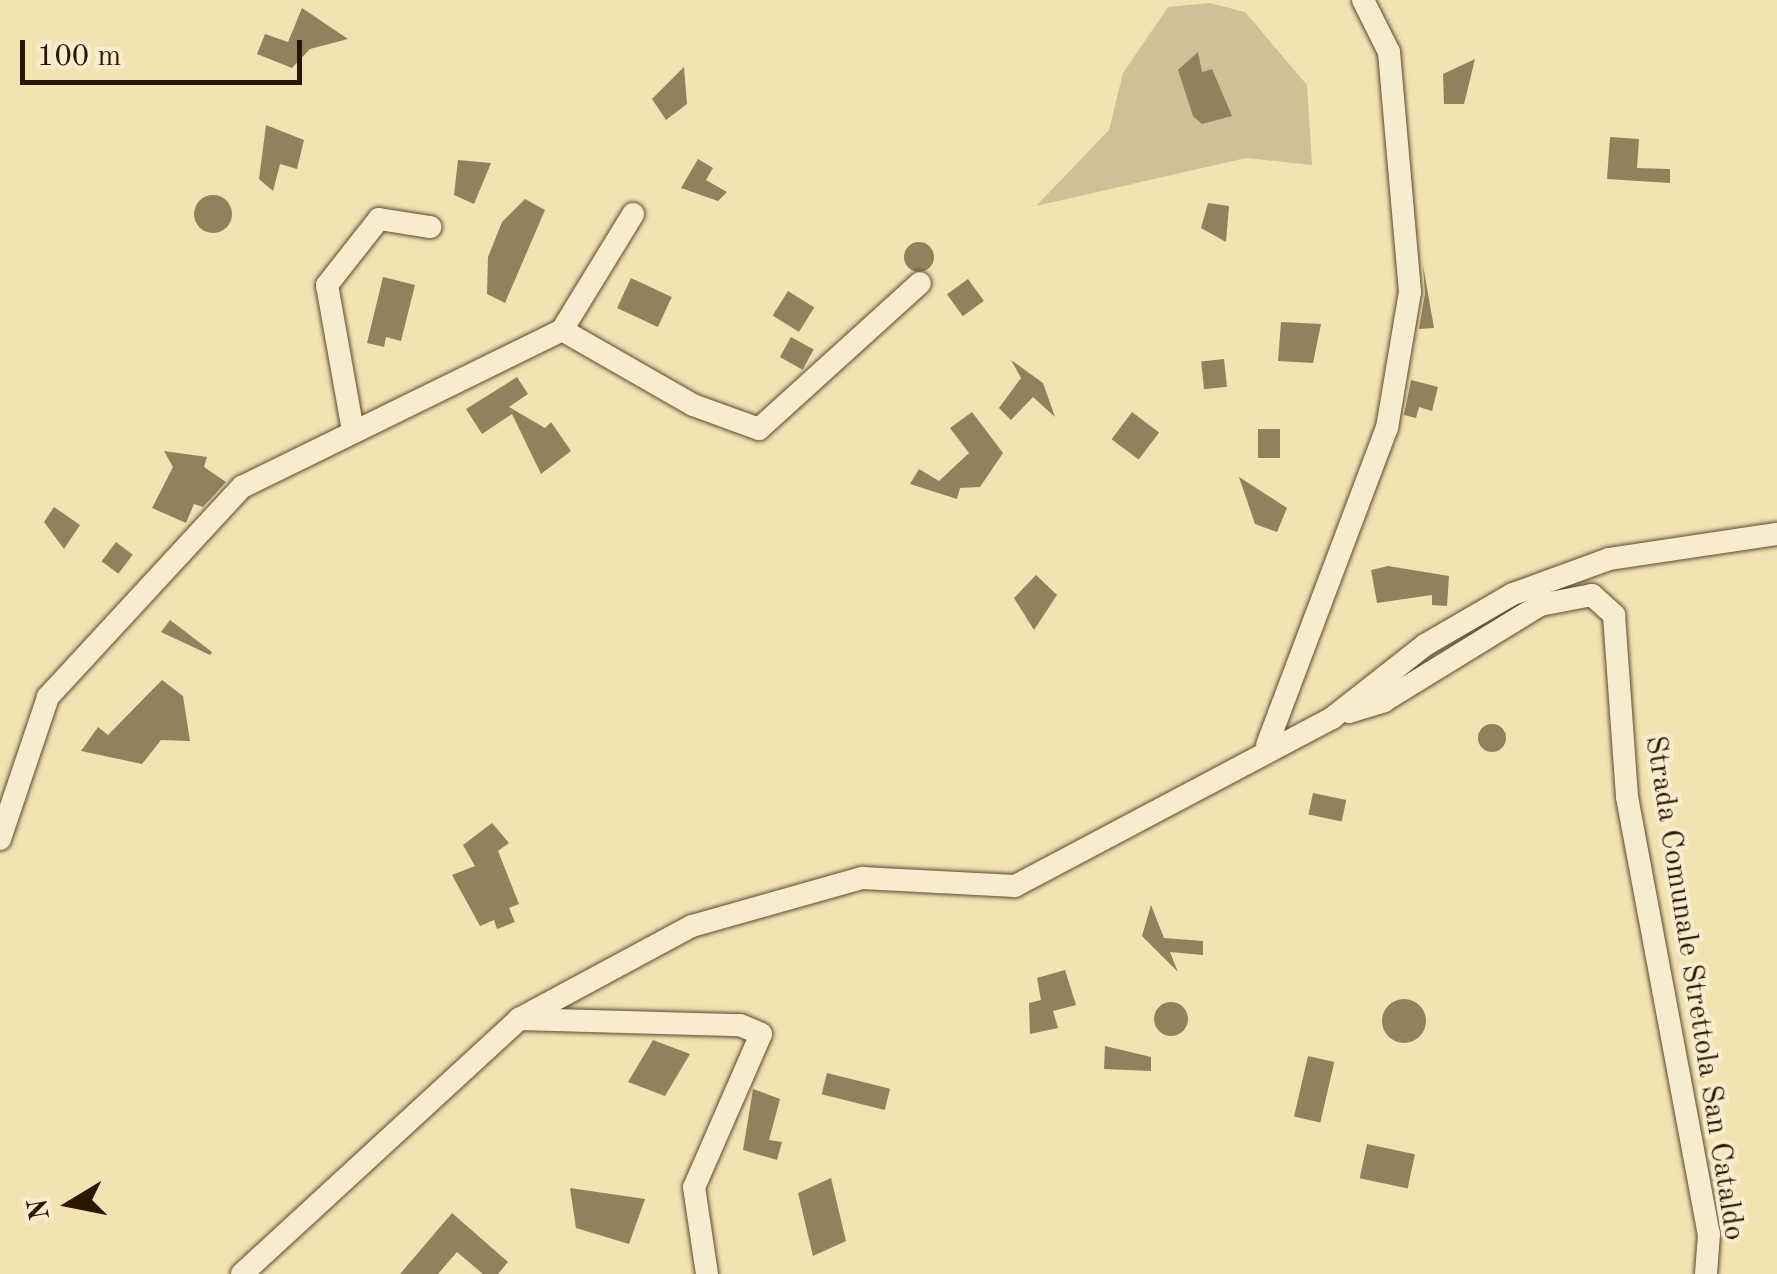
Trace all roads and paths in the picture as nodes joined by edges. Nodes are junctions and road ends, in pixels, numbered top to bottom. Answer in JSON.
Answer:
{"nodes":[{"id":1,"x":1364,"y":0,"type":"edge"},
{"id":2,"x":634,"y":214,"type":"dead end"},
{"id":3,"x":430,"y":227,"type":"dead end"},
{"id":4,"x":920,"y":283,"type":"dead end"},
{"id":5,"x":562,"y":330,"type":"junction"},
{"id":6,"x":353,"y":431,"type":"junction"},
{"id":7,"x":1777,"y":534,"type":"edge"},
{"id":8,"x":1332,"y":718,"type":"junction"},
{"id":9,"x":1267,"y":746,"type":"junction"},
{"id":10,"x":0,"y":840,"type":"edge"},
{"id":11,"x":519,"y":1019,"type":"junction"},
{"id":12,"x":242,"y":1274,"type":"edge"},
{"id":13,"x":708,"y":1274,"type":"edge"},
{"id":14,"x":1706,"y":1274,"type":"edge"}],
"edges":[{"from":1,"to":9,"type":"street"},
{"from":2,"to":5,"type":"street"},
{"from":3,"to":6,"type":"street"},
{"from":4,"to":5,"type":"street"},
{"from":5,"to":6,"type":"street"},
{"from":6,"to":10,"type":"street"},
{"from":7,"to":8,"type":"street"},
{"from":8,"to":9,"type":"street"},
{"from":8,"to":14,"type":"street","name":"Strada Comunale Strettola San Cataldo"},
{"from":9,"to":11,"type":"street"},
{"from":11,"to":12,"type":"street"},
{"from":11,"to":13,"type":"street"}]}
